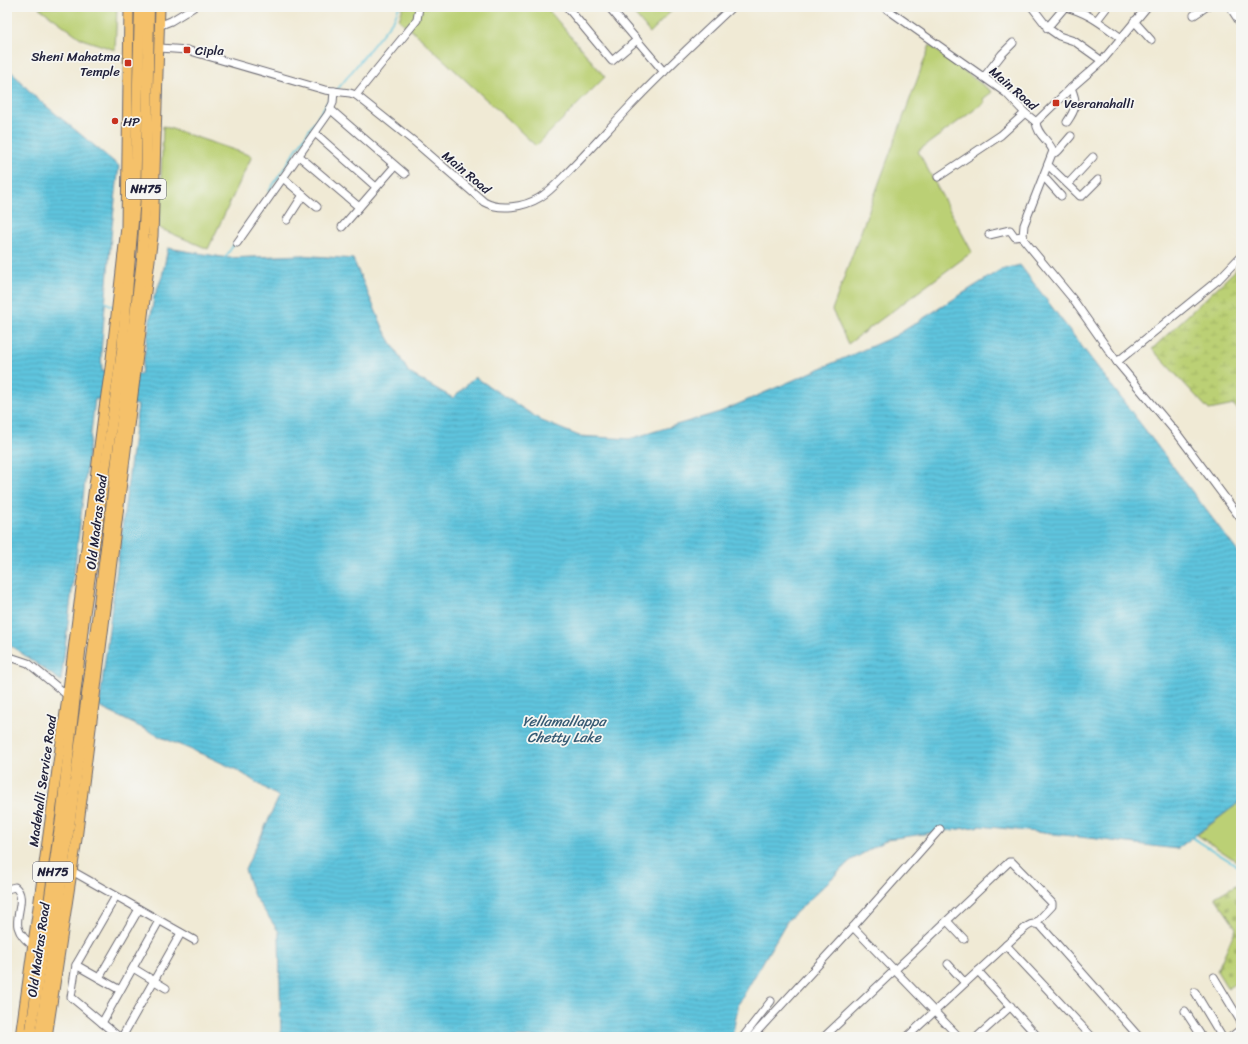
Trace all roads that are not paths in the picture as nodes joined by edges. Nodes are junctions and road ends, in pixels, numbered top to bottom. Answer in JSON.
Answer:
{"nodes":[{"id":1,"x":129,"y":7,"type":"edge"},
{"id":2,"x":140,"y":7,"type":"edge"},
{"id":3,"x":148,"y":7,"type":"edge"},
{"id":4,"x":160,"y":7,"type":"edge"},
{"id":5,"x":194,"y":7,"type":"edge"},
{"id":6,"x":419,"y":7,"type":"edge"},
{"id":7,"x":566,"y":7,"type":"edge"},
{"id":8,"x":609,"y":7,"type":"edge"},
{"id":9,"x":732,"y":7,"type":"edge"},
{"id":10,"x":884,"y":7,"type":"edge"},
{"id":11,"x":1032,"y":7,"type":"edge"},
{"id":12,"x":1066,"y":7,"type":"edge"},
{"id":13,"x":1107,"y":7,"type":"edge"},
{"id":14,"x":1147,"y":7,"type":"edge"},
{"id":15,"x":1206,"y":7,"type":"edge"},
{"id":16,"x":1230,"y":7,"type":"edge"},
{"id":17,"x":1194,"y":15,"type":"dead end"},
{"id":18,"x":1097,"y":20,"type":"junction"},
{"id":19,"x":1134,"y":21,"type":"junction"},
{"id":20,"x":1241,"y":23,"type":"edge"},
{"id":21,"x":160,"y":24,"type":"junction"},
{"id":22,"x":1047,"y":28,"type":"junction"},
{"id":23,"x":1120,"y":37,"type":"junction"},
{"id":24,"x":637,"y":40,"type":"junction"},
{"id":25,"x":1151,"y":40,"type":"dead end"},
{"id":26,"x":1013,"y":43,"type":"dead end"},
{"id":27,"x":160,"y":48,"type":"junction"},
{"id":28,"x":1102,"y":61,"type":"junction"},
{"id":29,"x":664,"y":72,"type":"junction"},
{"id":30,"x":984,"y":77,"type":"junction"},
{"id":31,"x":1071,"y":88,"type":"junction"},
{"id":32,"x":334,"y":91,"type":"junction"},
{"id":33,"x":356,"y":95,"type":"junction"},
{"id":34,"x":330,"y":109,"type":"junction"},
{"id":35,"x":1025,"y":114,"type":"junction"},
{"id":36,"x":1036,"y":122,"type":"junction"},
{"id":37,"x":1067,"y":122,"type":"dead end"},
{"id":38,"x":315,"y":133,"type":"junction"},
{"id":39,"x":1071,"y":136,"type":"dead end"},
{"id":40,"x":1053,"y":153,"type":"junction"},
{"id":41,"x":298,"y":156,"type":"junction"},
{"id":42,"x":1093,"y":157,"type":"dead end"},
{"id":43,"x":1048,"y":165,"type":"junction"},
{"id":44,"x":395,"y":166,"type":"junction"},
{"id":45,"x":405,"y":174,"type":"dead end"},
{"id":46,"x":938,"y":177,"type":"dead end"},
{"id":47,"x":1044,"y":177,"type":"junction"},
{"id":48,"x":283,"y":178,"type":"junction"},
{"id":49,"x":1098,"y":180,"type":"dead end"},
{"id":50,"x":1068,"y":184,"type":"junction"},
{"id":51,"x":376,"y":187,"type":"junction"},
{"id":52,"x":303,"y":195,"type":"junction"},
{"id":53,"x":1061,"y":196,"type":"dead end"},
{"id":54,"x":317,"y":207,"type":"dead end"},
{"id":55,"x":359,"y":207,"type":"junction"},
{"id":56,"x":287,"y":220,"type":"dead end"},
{"id":57,"x":342,"y":226,"type":"dead end"},
{"id":58,"x":988,"y":235,"type":"dead end"},
{"id":59,"x":1023,"y":236,"type":"junction"},
{"id":60,"x":237,"y":243,"type":"dead end"},
{"id":61,"x":1241,"y":256,"type":"edge"},
{"id":62,"x":1117,"y":362,"type":"junction"},
{"id":63,"x":123,"y":370,"type":"junction"},
{"id":64,"x":118,"y":407,"type":"junction"},
{"id":65,"x":1241,"y":519,"type":"edge"},
{"id":66,"x":96,"y":652,"type":"junction"},
{"id":67,"x":7,"y":656,"type":"edge"},
{"id":68,"x":67,"y":695,"type":"junction"},
{"id":69,"x":940,"y":829,"type":"dead end"},
{"id":70,"x":72,"y":871,"type":"junction"},
{"id":71,"x":7,"y":889,"type":"edge"},
{"id":72,"x":116,"y":896,"type":"junction"},
{"id":73,"x":139,"y":909,"type":"junction"},
{"id":74,"x":160,"y":921,"type":"junction"},
{"id":75,"x":946,"y":921,"type":"junction"},
{"id":76,"x":1036,"y":923,"type":"junction"},
{"id":77,"x":853,"y":927,"type":"junction"},
{"id":78,"x":181,"y":933,"type":"junction"},
{"id":79,"x":964,"y":939,"type":"dead end"},
{"id":80,"x":194,"y":940,"type":"dead end"},
{"id":81,"x":32,"y":945,"type":"junction"},
{"id":82,"x":1006,"y":945,"type":"junction"},
{"id":83,"x":948,"y":964,"type":"dead end"},
{"id":84,"x":76,"y":965,"type":"junction"},
{"id":85,"x":132,"y":968,"type":"junction"},
{"id":86,"x":895,"y":971,"type":"junction"},
{"id":87,"x":978,"y":971,"type":"junction"},
{"id":88,"x":1214,"y":977,"type":"dead end"},
{"id":89,"x":99,"y":978,"type":"junction"},
{"id":90,"x":154,"y":980,"type":"junction"},
{"id":91,"x":965,"y":983,"type":"junction"},
{"id":92,"x":166,"y":988,"type":"dead end"},
{"id":93,"x":120,"y":990,"type":"junction"},
{"id":94,"x":1195,"y":992,"type":"dead end"},
{"id":95,"x":771,"y":1001,"type":"dead end"},
{"id":96,"x":1011,"y":1006,"type":"junction"},
{"id":97,"x":934,"y":1011,"type":"junction"},
{"id":98,"x":1185,"y":1011,"type":"dead end"},
{"id":99,"x":1241,"y":1022,"type":"edge"},
{"id":100,"x":102,"y":1023,"type":"junction"},
{"id":101,"x":1241,"y":1029,"type":"edge"},
{"id":102,"x":20,"y":1037,"type":"edge"},
{"id":103,"x":30,"y":1037,"type":"edge"},
{"id":104,"x":40,"y":1037,"type":"edge"},
{"id":105,"x":47,"y":1037,"type":"edge"},
{"id":106,"x":120,"y":1037,"type":"edge"},
{"id":107,"x":743,"y":1037,"type":"edge"},
{"id":108,"x":752,"y":1037,"type":"edge"},
{"id":109,"x":824,"y":1037,"type":"edge"},
{"id":110,"x":907,"y":1037,"type":"edge"},
{"id":111,"x":959,"y":1037,"type":"edge"},
{"id":112,"x":977,"y":1037,"type":"edge"},
{"id":113,"x":1038,"y":1037,"type":"edge"},
{"id":114,"x":1092,"y":1037,"type":"edge"},
{"id":115,"x":1139,"y":1037,"type":"edge"},
{"id":116,"x":1202,"y":1037,"type":"edge"},
{"id":117,"x":1222,"y":1037,"type":"edge"},
{"id":118,"x":1231,"y":1037,"type":"edge"}],
"edges":[{"from":1,"to":63,"type":"main road"},
{"from":2,"to":63,"type":"highway","name":"Old Madras Road","number":"NH75"},
{"from":3,"to":63,"type":"highway","name":"Old Madras Road","number":"NH75"},
{"from":4,"to":21,"type":"main road"},
{"from":5,"to":21,"type":"street"},
{"from":6,"to":33,"type":"street"},
{"from":7,"to":24,"type":"street"},
{"from":8,"to":24,"type":"street"},
{"from":9,"to":29,"type":"street","name":"Main Road"},
{"from":10,"to":30,"type":"street","name":"Main Road"},
{"from":11,"to":22,"type":"street"},
{"from":12,"to":18,"type":"street"},
{"from":12,"to":22,"type":"street"},
{"from":13,"to":18,"type":"street"},
{"from":14,"to":19,"type":"street","name":"Main Road"},
{"from":15,"to":17,"type":"street"},
{"from":16,"to":20,"type":"street"},
{"from":18,"to":23,"type":"street"},
{"from":19,"to":23,"type":"street","name":"Main Road"},
{"from":19,"to":25,"type":"street"},
{"from":21,"to":27,"type":"main road"},
{"from":22,"to":28,"type":"street"},
{"from":23,"to":28,"type":"street","name":"Main Road"},
{"from":24,"to":29,"type":"street"},
{"from":26,"to":30,"type":"street"},
{"from":27,"to":32,"type":"street","name":"Main Road"},
{"from":27,"to":63,"type":"main road"},
{"from":28,"to":31,"type":"street","name":"Main Road"},
{"from":29,"to":33,"type":"street","name":"Main Road"},
{"from":30,"to":35,"type":"street","name":"Main Road"},
{"from":31,"to":36,"type":"street","name":"Main Road"},
{"from":31,"to":37,"type":"street"},
{"from":32,"to":33,"type":"street","name":"Main Road"},
{"from":32,"to":34,"type":"street"},
{"from":34,"to":38,"type":"street"},
{"from":34,"to":44,"type":"street"},
{"from":35,"to":36,"type":"street","name":"Main Road"},
{"from":35,"to":46,"type":"street"},
{"from":36,"to":40,"type":"street"},
{"from":38,"to":41,"type":"street"},
{"from":38,"to":51,"type":"street"},
{"from":39,"to":40,"type":"street"},
{"from":40,"to":43,"type":"street"},
{"from":41,"to":48,"type":"street"},
{"from":41,"to":55,"type":"street"},
{"from":42,"to":50,"type":"street"},
{"from":43,"to":47,"type":"street"},
{"from":43,"to":50,"type":"street"},
{"from":44,"to":45,"type":"street"},
{"from":44,"to":51,"type":"street"},
{"from":47,"to":53,"type":"street"},
{"from":47,"to":59,"type":"street"},
{"from":48,"to":52,"type":"street"},
{"from":48,"to":60,"type":"street"},
{"from":49,"to":50,"type":"street"},
{"from":51,"to":55,"type":"street"},
{"from":52,"to":54,"type":"street"},
{"from":52,"to":56,"type":"street"},
{"from":55,"to":57,"type":"street"},
{"from":58,"to":59,"type":"street"},
{"from":59,"to":62,"type":"street"},
{"from":61,"to":62,"type":"street"},
{"from":62,"to":65,"type":"street"},
{"from":63,"to":64,"type":"highway","name":"Old Madras Road","number":"NH75"},
{"from":63,"to":64,"type":"main road","name":"Madehalli Service Road"},
{"from":64,"to":66,"type":"highway","name":"Old Madras Road","number":"NH75"},
{"from":64,"to":68,"type":"main road","name":"Madehalli Service Road"},
{"from":64,"to":103,"type":"highway","name":"Old Madras Road","number":"NH75"},
{"from":66,"to":70,"type":"main road"},
{"from":66,"to":104,"type":"highway","name":"Old Madras Road","number":"NH75"},
{"from":67,"to":68,"type":"street"},
{"from":68,"to":81,"type":"main road","name":"Madehalli Service Road"},
{"from":69,"to":77,"type":"street"},
{"from":70,"to":72,"type":"street"},
{"from":70,"to":105,"type":"main road"},
{"from":71,"to":81,"type":"street"},
{"from":72,"to":73,"type":"street"},
{"from":72,"to":84,"type":"street"},
{"from":73,"to":74,"type":"street"},
{"from":73,"to":89,"type":"street"},
{"from":74,"to":78,"type":"street"},
{"from":74,"to":85,"type":"street"},
{"from":75,"to":76,"type":"street"},
{"from":75,"to":79,"type":"street"},
{"from":75,"to":86,"type":"street"},
{"from":76,"to":82,"type":"street"},
{"from":76,"to":115,"type":"street"},
{"from":77,"to":86,"type":"street"},
{"from":77,"to":108,"type":"street"},
{"from":78,"to":80,"type":"street"},
{"from":78,"to":90,"type":"street"},
{"from":81,"to":102,"type":"main road","name":"Madehalli Service Road"},
{"from":82,"to":87,"type":"street"},
{"from":82,"to":114,"type":"street"},
{"from":83,"to":91,"type":"street"},
{"from":84,"to":89,"type":"street"},
{"from":84,"to":100,"type":"street"},
{"from":85,"to":90,"type":"street"},
{"from":85,"to":93,"type":"street"},
{"from":86,"to":97,"type":"street"},
{"from":86,"to":109,"type":"street"},
{"from":87,"to":91,"type":"street"},
{"from":87,"to":96,"type":"street"},
{"from":88,"to":99,"type":"street"},
{"from":89,"to":93,"type":"street"},
{"from":90,"to":92,"type":"street"},
{"from":90,"to":106,"type":"street"},
{"from":91,"to":97,"type":"street"},
{"from":93,"to":100,"type":"street"},
{"from":94,"to":117,"type":"street"},
{"from":95,"to":107,"type":"street"},
{"from":96,"to":112,"type":"street"},
{"from":96,"to":113,"type":"street"},
{"from":97,"to":110,"type":"street"},
{"from":97,"to":111,"type":"street"},
{"from":98,"to":116,"type":"street"},
{"from":100,"to":106,"type":"street"},
{"from":101,"to":118,"type":"street"}]}
